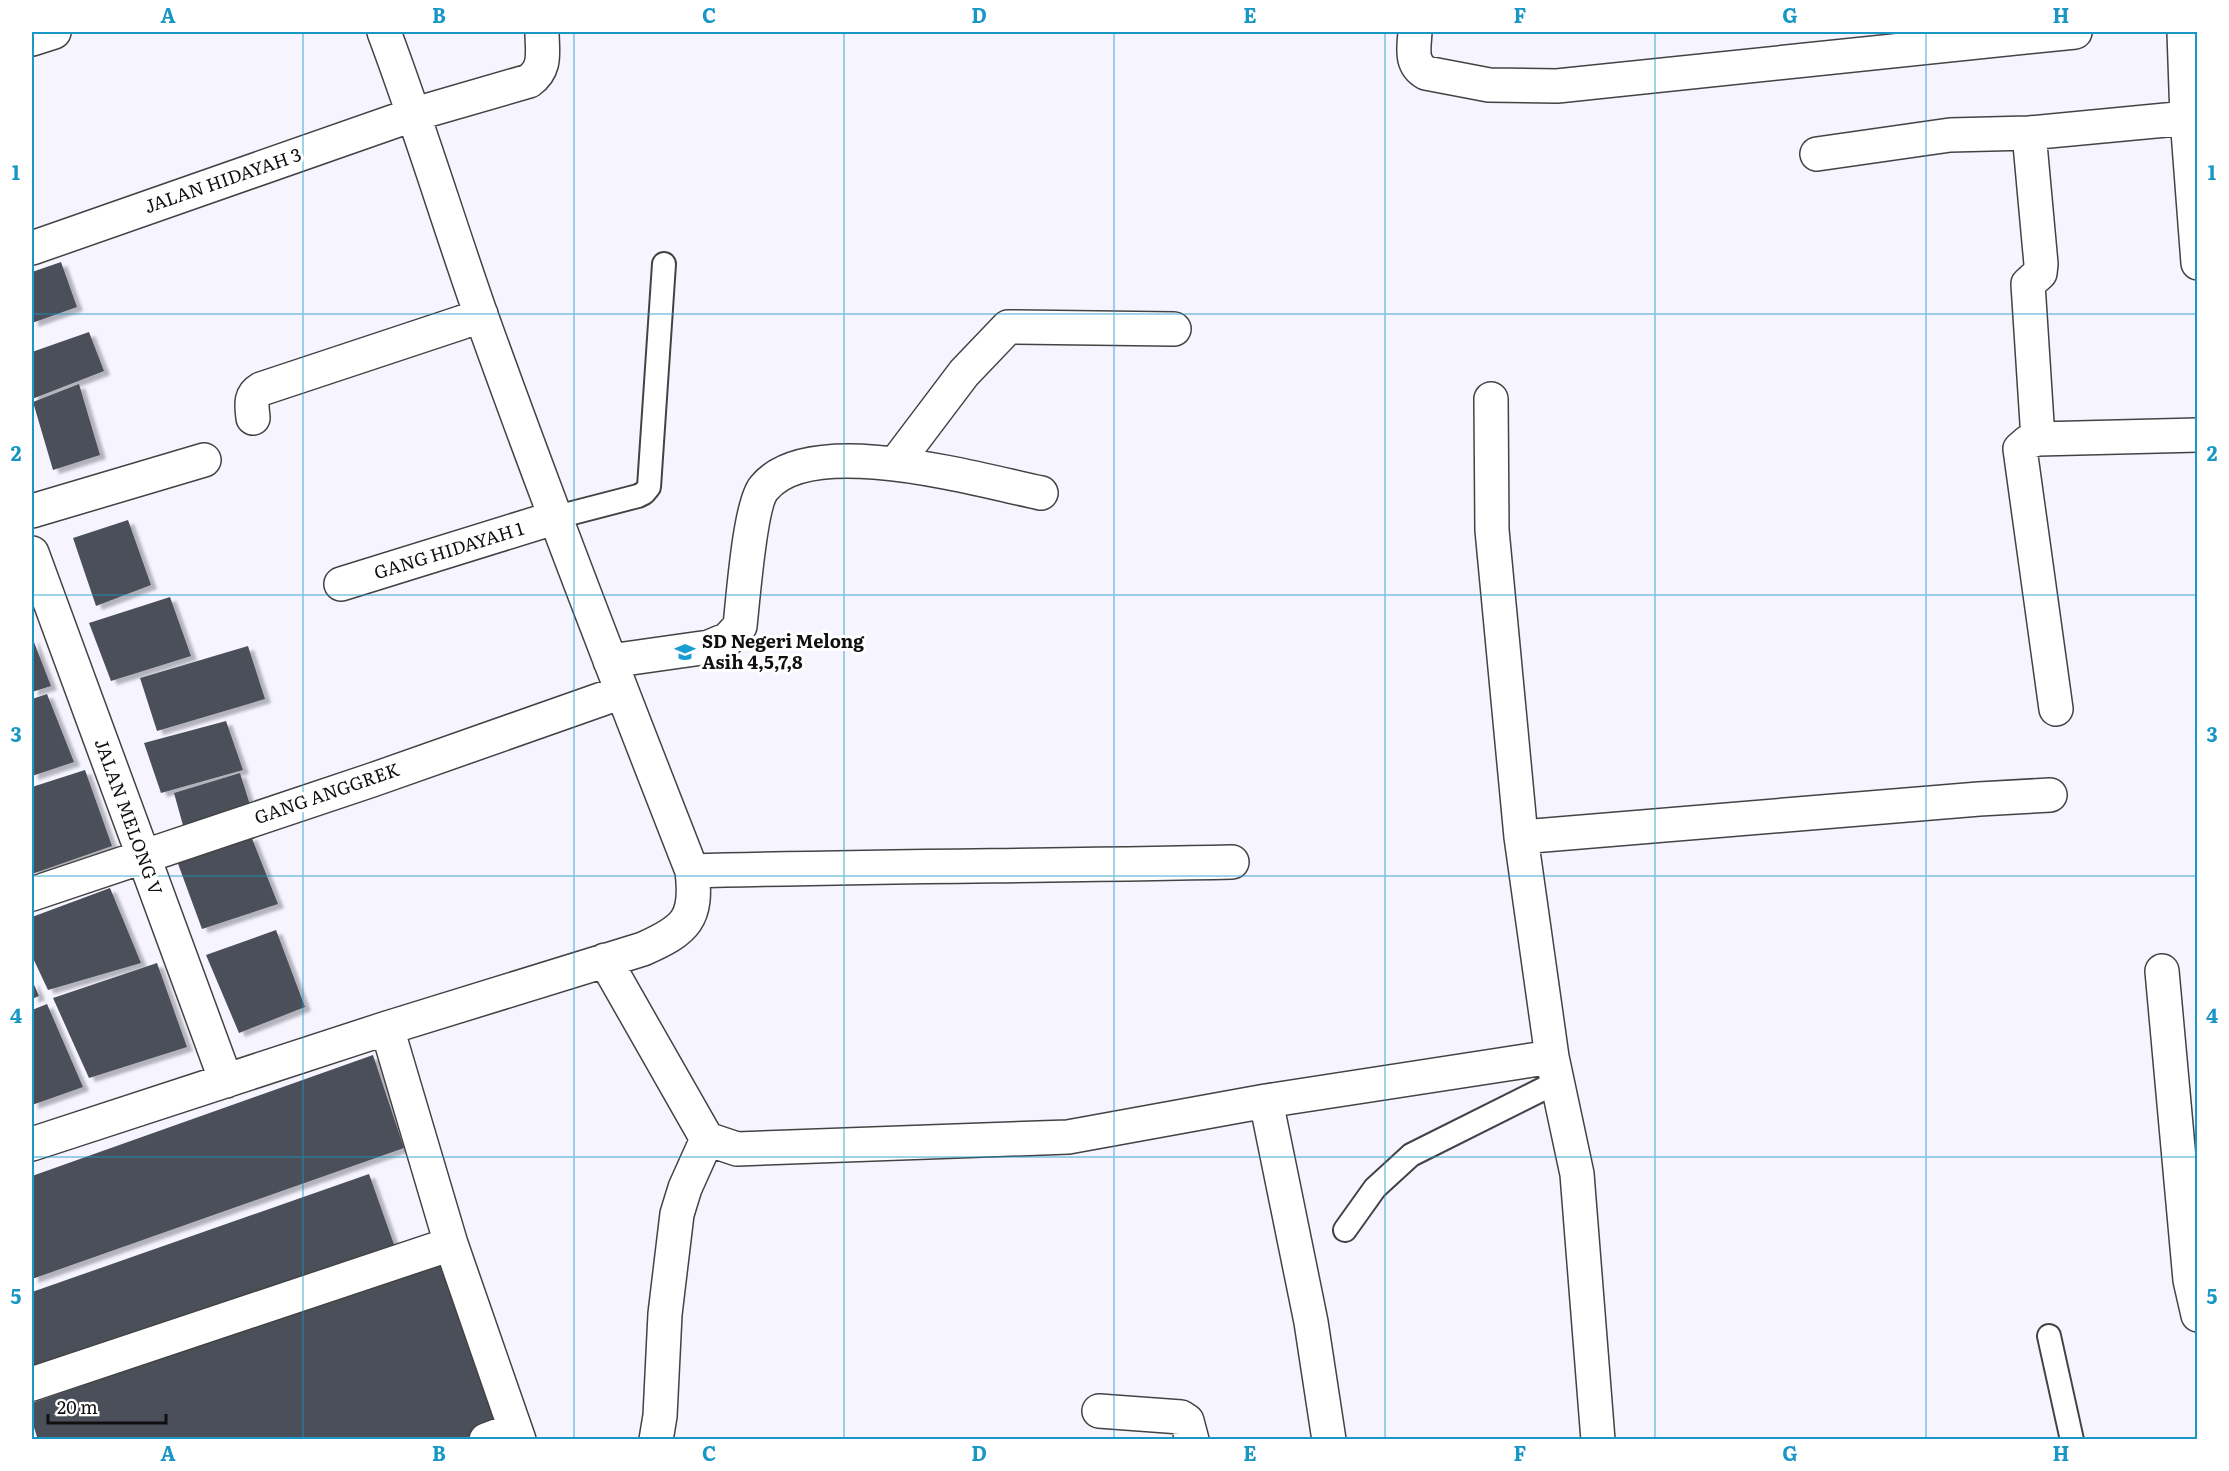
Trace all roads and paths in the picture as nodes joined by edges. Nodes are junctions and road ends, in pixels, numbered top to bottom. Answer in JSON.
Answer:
{"nodes":[{"id":1,"x":54,"y":32,"type":"edge"},
{"id":2,"x":384,"y":32,"type":"edge"},
{"id":3,"x":542,"y":32,"type":"edge"},
{"id":4,"x":1415,"y":32,"type":"edge"},
{"id":5,"x":2075,"y":32,"type":"edge"},
{"id":6,"x":2184,"y":32,"type":"edge"},
{"id":7,"x":32,"y":39,"type":"edge"},
{"id":8,"x":415,"y":114,"type":"junction"},
{"id":9,"x":2187,"y":118,"type":"junction"},
{"id":10,"x":2030,"y":134,"type":"junction"},
{"id":11,"x":1817,"y":154,"type":"dead end"},
{"id":12,"x":32,"y":248,"type":"edge"},
{"id":13,"x":2198,"y":263,"type":"edge"},
{"id":14,"x":664,"y":264,"type":"dead end"},
{"id":15,"x":481,"y":314,"type":"junction"},
{"id":16,"x":1174,"y":329,"type":"dead end"},
{"id":17,"x":1491,"y":399,"type":"dead end"},
{"id":18,"x":253,"y":418,"type":"dead end"},
{"id":19,"x":2198,"y":435,"type":"edge"},
{"id":20,"x":2038,"y":439,"type":"junction"},
{"id":21,"x":204,"y":460,"type":"dead end"},
{"id":22,"x":896,"y":462,"type":"junction"},
{"id":23,"x":1041,"y":493,"type":"dead end"},
{"id":24,"x":32,"y":510,"type":"edge"},
{"id":25,"x":557,"y":517,"type":"junction"},
{"id":26,"x":32,"y":553,"type":"edge"},
{"id":27,"x":341,"y":584,"type":"dead end"},
{"id":28,"x":610,"y":661,"type":"junction"},
{"id":29,"x":622,"y":692,"type":"junction"},
{"id":30,"x":2056,"y":709,"type":"dead end"},
{"id":31,"x":2050,"y":795,"type":"dead end"},
{"id":32,"x":1521,"y":837,"type":"junction"},
{"id":33,"x":142,"y":856,"type":"junction"},
{"id":34,"x":1232,"y":862,"type":"dead end"},
{"id":35,"x":692,"y":871,"type":"junction"},
{"id":36,"x":32,"y":894,"type":"edge"},
{"id":37,"x":606,"y":960,"type":"junction"},
{"id":38,"x":2162,"y":971,"type":"dead end"},
{"id":39,"x":387,"y":1028,"type":"junction"},
{"id":40,"x":1555,"y":1069,"type":"junction"},
{"id":41,"x":226,"y":1081,"type":"junction"},
{"id":42,"x":1266,"y":1101,"type":"junction"},
{"id":43,"x":706,"y":1139,"type":"junction"},
{"id":44,"x":32,"y":1144,"type":"edge"},
{"id":45,"x":1345,"y":1230,"type":"dead end"},
{"id":46,"x":451,"y":1244,"type":"junction"},
{"id":47,"x":2198,"y":1315,"type":"edge"},
{"id":48,"x":2049,"y":1336,"type":"dead end"},
{"id":49,"x":32,"y":1384,"type":"edge"},
{"id":50,"x":1099,"y":1411,"type":"dead end"},
{"id":51,"x":507,"y":1436,"type":"edge"},
{"id":52,"x":656,"y":1440,"type":"edge"},
{"id":53,"x":1192,"y":1440,"type":"edge"},
{"id":54,"x":1329,"y":1440,"type":"edge"},
{"id":55,"x":1598,"y":1440,"type":"edge"},
{"id":56,"x":2072,"y":1440,"type":"edge"}],
"edges":[{"from":1,"to":7,"type":"street"},
{"from":2,"to":8,"type":"street"},
{"from":3,"to":8,"type":"street","name":"JALAN HIDAYAH 3"},
{"from":4,"to":5,"type":"street"},
{"from":6,"to":9,"type":"street"},
{"from":8,"to":12,"type":"street","name":"JALAN HIDAYAH 3"},
{"from":8,"to":15,"type":"street"},
{"from":9,"to":10,"type":"street"},
{"from":9,"to":13,"type":"street"},
{"from":10,"to":11,"type":"street"},
{"from":10,"to":20,"type":"street"},
{"from":14,"to":25,"type":"lane"},
{"from":15,"to":18,"type":"street"},
{"from":15,"to":25,"type":"street"},
{"from":16,"to":22,"type":"street"},
{"from":17,"to":32,"type":"street"},
{"from":19,"to":20,"type":"street"},
{"from":20,"to":30,"type":"street"},
{"from":21,"to":24,"type":"street"},
{"from":22,"to":23,"type":"street"},
{"from":22,"to":28,"type":"street"},
{"from":25,"to":27,"type":"street","name":"GANG HIDAYAH 1"},
{"from":25,"to":28,"type":"street"},
{"from":26,"to":33,"type":"street","name":"JALAN MELONG V"},
{"from":28,"to":29,"type":"street"},
{"from":29,"to":33,"type":"street","name":"GANG ANGGREK"},
{"from":29,"to":35,"type":"street"},
{"from":31,"to":32,"type":"street"},
{"from":32,"to":40,"type":"street"},
{"from":33,"to":36,"type":"street","name":"GANG ANGGREK"},
{"from":33,"to":41,"type":"street","name":"JALAN MELONG V"},
{"from":34,"to":35,"type":"street"},
{"from":35,"to":37,"type":"street"},
{"from":37,"to":39,"type":"street"},
{"from":37,"to":43,"type":"street"},
{"from":38,"to":47,"type":"street"},
{"from":39,"to":41,"type":"street"},
{"from":39,"to":46,"type":"street"},
{"from":40,"to":42,"type":"street"},
{"from":40,"to":45,"type":"lane"},
{"from":40,"to":55,"type":"street"},
{"from":41,"to":44,"type":"street"},
{"from":42,"to":43,"type":"street"},
{"from":42,"to":54,"type":"street"},
{"from":43,"to":52,"type":"street"},
{"from":46,"to":49,"type":"street"},
{"from":46,"to":51,"type":"street"},
{"from":48,"to":56,"type":"lane"},
{"from":50,"to":53,"type":"street"}]}
